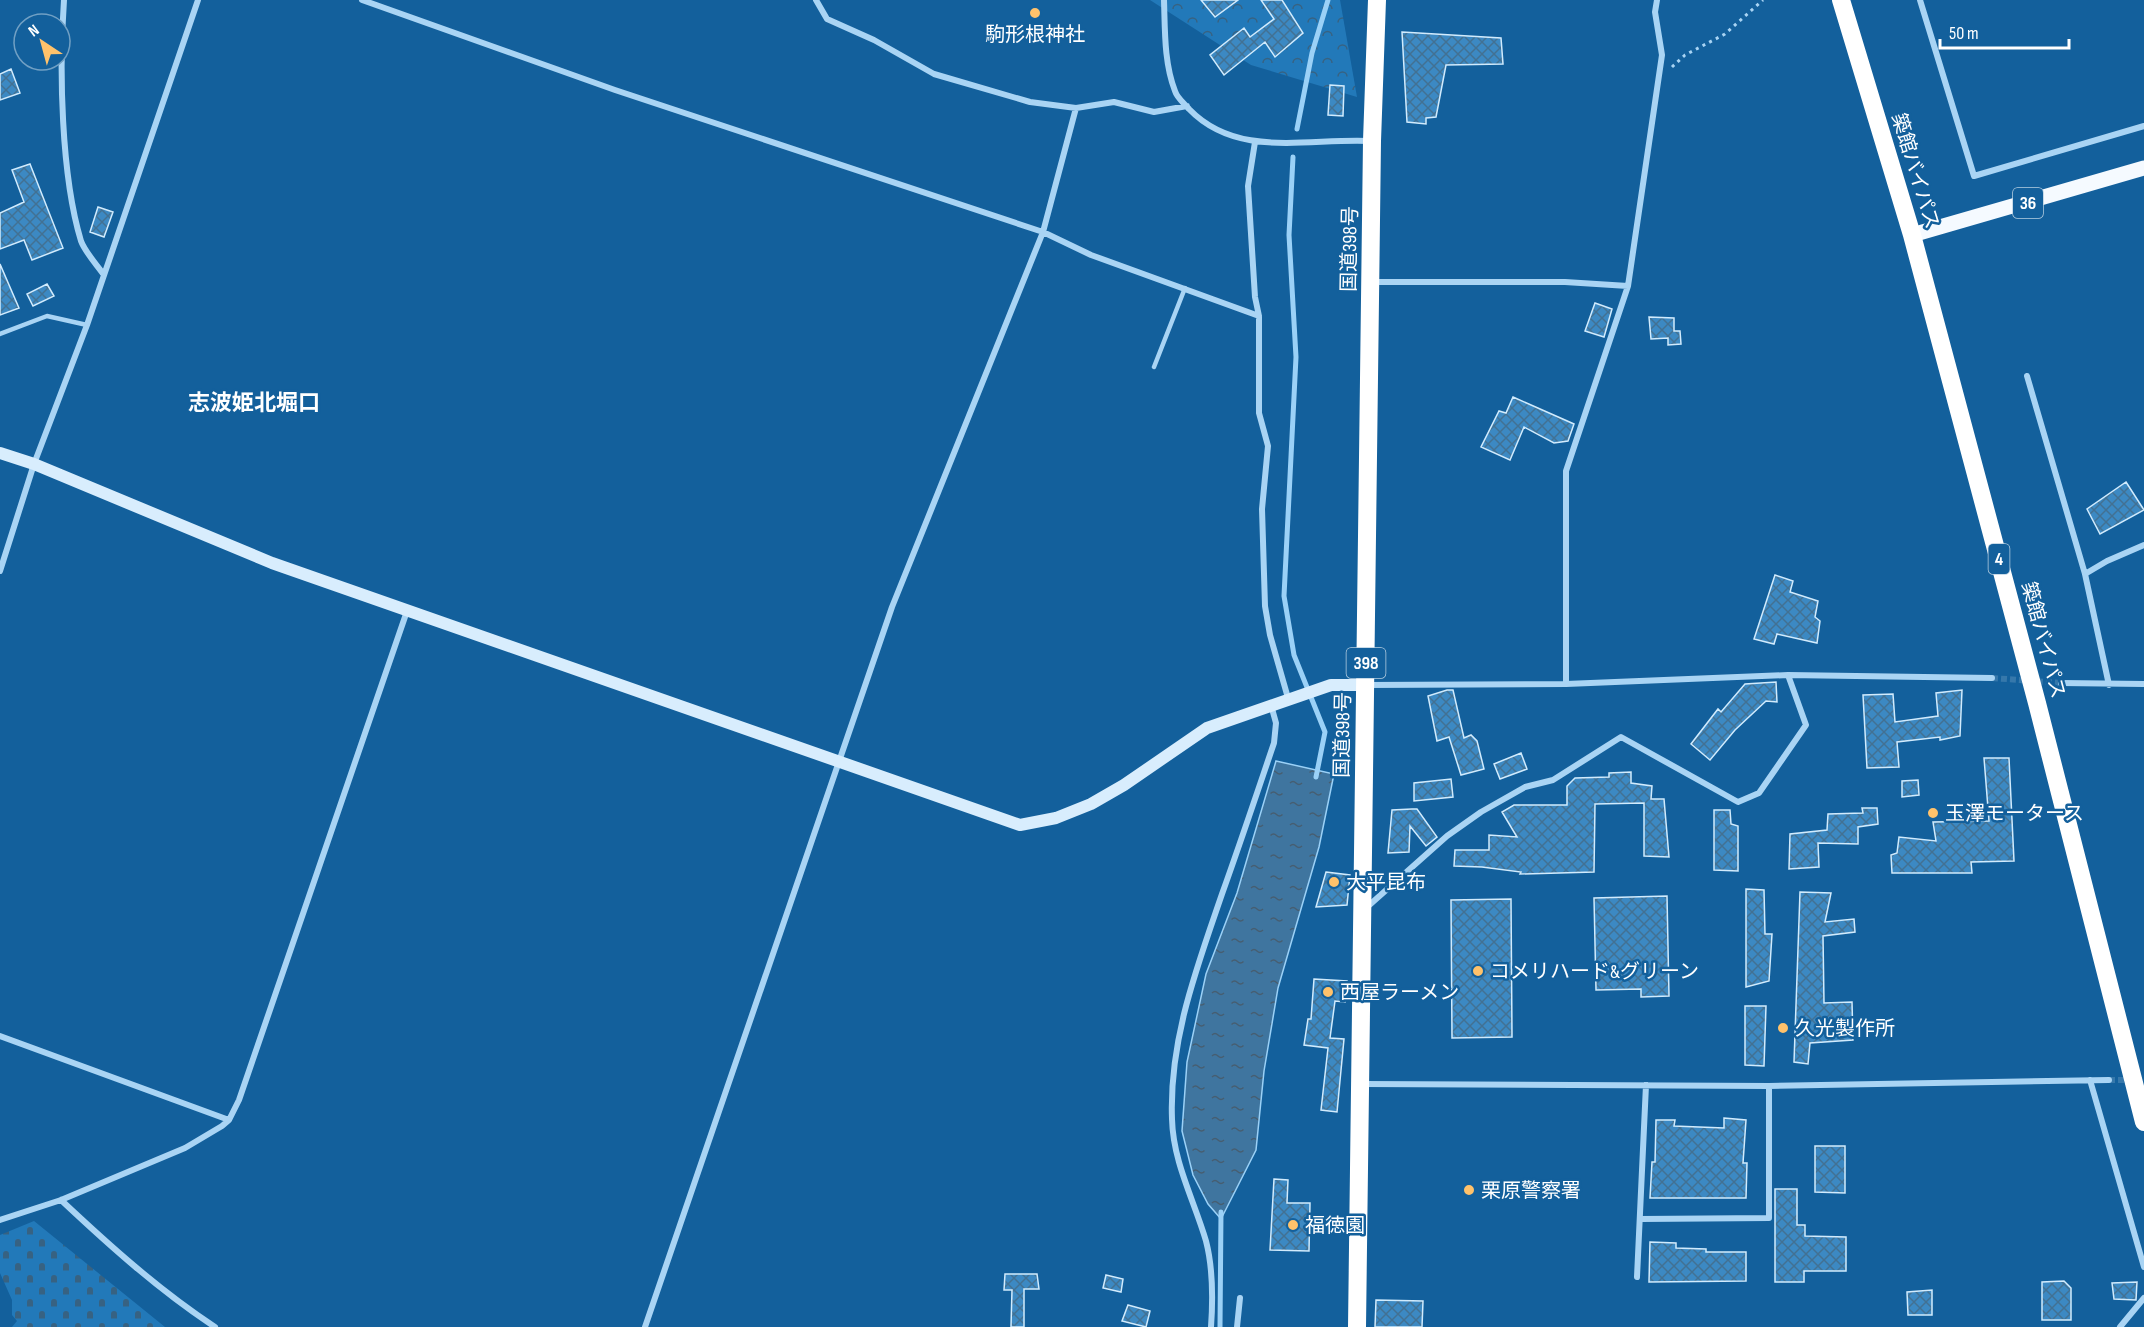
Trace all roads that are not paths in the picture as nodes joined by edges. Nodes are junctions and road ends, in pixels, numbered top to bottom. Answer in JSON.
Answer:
{"nodes":[{"id":1,"x":64,"y":0,"type":"edge"},
{"id":2,"x":198,"y":0,"type":"edge"},
{"id":3,"x":362,"y":0,"type":"edge"},
{"id":4,"x":816,"y":0,"type":"edge"},
{"id":5,"x":1164,"y":0,"type":"edge"},
{"id":6,"x":1377,"y":0,"type":"edge"},
{"id":7,"x":1657,"y":0,"type":"edge"},
{"id":8,"x":1841,"y":0,"type":"edge"},
{"id":9,"x":1920,"y":0,"type":"edge"},
{"id":10,"x":1187,"y":106,"type":"junction"},
{"id":11,"x":1076,"y":108,"type":"junction"},
{"id":12,"x":2144,"y":126,"type":"edge"},
{"id":13,"x":1372,"y":141,"type":"junction"},
{"id":14,"x":1255,"y":142,"type":"junction"},
{"id":15,"x":2144,"y":168,"type":"edge"},
{"id":16,"x":1042,"y":232,"type":"junction"},
{"id":17,"x":1912,"y":236,"type":"junction"},
{"id":18,"x":104,"y":275,"type":"junction"},
{"id":19,"x":1371,"y":282,"type":"junction"},
{"id":20,"x":1628,"y":286,"type":"junction"},
{"id":21,"x":1185,"y":288,"type":"junction"},
{"id":22,"x":1259,"y":316,"type":"junction"},
{"id":23,"x":87,"y":324,"type":"junction"},
{"id":24,"x":0,"y":334,"type":"edge"},
{"id":25,"x":1154,"y":367,"type":"dead end"},
{"id":26,"x":2027,"y":376,"type":"dead end"},
{"id":27,"x":0,"y":453,"type":"edge"},
{"id":28,"x":34,"y":464,"type":"junction"},
{"id":29,"x":2144,"y":545,"type":"edge"},
{"id":30,"x":0,"y":571,"type":"edge"},
{"id":31,"x":2085,"y":574,"type":"junction"},
{"id":32,"x":408,"y":610,"type":"junction"},
{"id":33,"x":1788,"y":675,"type":"junction"},
{"id":34,"x":1992,"y":678,"type":"tunnel mouth"},
{"id":35,"x":2061,"y":683,"type":"tunnel mouth"},
{"id":36,"x":1566,"y":684,"type":"junction"},
{"id":37,"x":2144,"y":684,"type":"edge"},
{"id":38,"x":1365,"y":685,"type":"junction"},
{"id":39,"x":2109,"y":685,"type":"junction"},
{"id":40,"x":1293,"y":697,"type":"junction"},
{"id":41,"x":1271,"y":705,"type":"junction"},
{"id":42,"x":839,"y":763,"type":"junction"},
{"id":43,"x":1364,"y":910,"type":"junction"},
{"id":44,"x":0,"y":1036,"type":"edge"},
{"id":45,"x":2090,"y":1080,"type":"junction"},
{"id":46,"x":2109,"y":1080,"type":"tunnel mouth"},
{"id":47,"x":1359,"y":1084,"type":"junction"},
{"id":48,"x":1646,"y":1085,"type":"junction"},
{"id":49,"x":1769,"y":1086,"type":"junction"},
{"id":50,"x":229,"y":1120,"type":"junction"},
{"id":51,"x":2144,"y":1122,"type":"edge"},
{"id":52,"x":61,"y":1200,"type":"junction"},
{"id":53,"x":1641,"y":1219,"type":"junction"},
{"id":54,"x":0,"y":1220,"type":"edge"},
{"id":55,"x":2144,"y":1268,"type":"edge"},
{"id":56,"x":1637,"y":1277,"type":"dead end"},
{"id":57,"x":1240,"y":1298,"type":"dead end"},
{"id":58,"x":2144,"y":1298,"type":"edge"},
{"id":59,"x":215,"y":1327,"type":"edge"},
{"id":60,"x":645,"y":1327,"type":"edge"},
{"id":61,"x":1210,"y":1327,"type":"edge"},
{"id":62,"x":1237,"y":1327,"type":"edge"},
{"id":63,"x":1357,"y":1327,"type":"edge"},
{"id":64,"x":2120,"y":1327,"type":"edge"}],
"edges":[{"from":1,"to":18,"type":"street"},
{"from":2,"to":18,"type":"street"},
{"from":3,"to":16,"type":"street"},
{"from":4,"to":11,"type":"street"},
{"from":5,"to":10,"type":"street"},
{"from":6,"to":13,"type":"highway","name":"国道398号","number":"398"},
{"from":7,"to":20,"type":"street"},
{"from":8,"to":17,"type":"highway","name":"築館バイパス","number":"4"},
{"from":9,"to":12,"type":"street"},
{"from":10,"to":11,"type":"street"},
{"from":10,"to":14,"type":"street"},
{"from":11,"to":16,"type":"street"},
{"from":13,"to":14,"type":"street"},
{"from":13,"to":19,"type":"highway","name":"国道398号","number":"398"},
{"from":14,"to":22,"type":"street"},
{"from":15,"to":17,"type":"main road","number":"36"},
{"from":16,"to":21,"type":"street"},
{"from":16,"to":42,"type":"street"},
{"from":17,"to":51,"type":"highway","name":"築館バイパス","number":"4"},
{"from":18,"to":23,"type":"street"},
{"from":19,"to":20,"type":"street"},
{"from":19,"to":38,"type":"highway","name":"国道398号","number":"398"},
{"from":20,"to":36,"type":"street"},
{"from":21,"to":22,"type":"street"},
{"from":21,"to":25,"type":"lane"},
{"from":22,"to":40,"type":"street"},
{"from":23,"to":24,"type":"lane"},
{"from":23,"to":28,"type":"street"},
{"from":26,"to":31,"type":"street"},
{"from":27,"to":28,"type":"street"},
{"from":28,"to":30,"type":"street"},
{"from":28,"to":32,"type":"street"},
{"from":29,"to":31,"type":"street"},
{"from":31,"to":39,"type":"street"},
{"from":32,"to":42,"type":"street"},
{"from":32,"to":50,"type":"street"},
{"from":33,"to":34,"type":"street"},
{"from":33,"to":36,"type":"street"},
{"from":33,"to":43,"type":"street"},
{"from":35,"to":39,"type":"street"},
{"from":36,"to":38,"type":"street"},
{"from":37,"to":39,"type":"street"},
{"from":38,"to":40,"type":"street"},
{"from":38,"to":43,"type":"highway","name":"国道398号","number":"398"},
{"from":40,"to":41,"type":"street"},
{"from":41,"to":42,"type":"street"},
{"from":41,"to":61,"type":"street"},
{"from":42,"to":60,"type":"street"},
{"from":43,"to":47,"type":"highway","name":"国道398号","number":"398"},
{"from":44,"to":50,"type":"street"},
{"from":45,"to":46,"type":"street"},
{"from":45,"to":49,"type":"street"},
{"from":45,"to":55,"type":"street"},
{"from":47,"to":48,"type":"street"},
{"from":47,"to":63,"type":"highway","name":"国道398号","number":"398"},
{"from":48,"to":49,"type":"street"},
{"from":48,"to":53,"type":"street"},
{"from":49,"to":53,"type":"street"},
{"from":50,"to":52,"type":"street"},
{"from":52,"to":54,"type":"street"},
{"from":52,"to":59,"type":"street"},
{"from":53,"to":56,"type":"street"},
{"from":57,"to":62,"type":"street"},
{"from":58,"to":64,"type":"street"}]}
